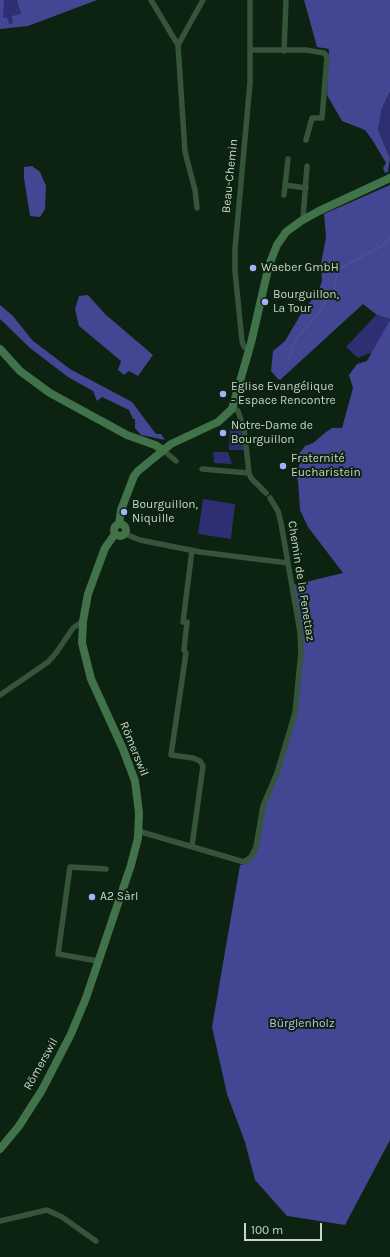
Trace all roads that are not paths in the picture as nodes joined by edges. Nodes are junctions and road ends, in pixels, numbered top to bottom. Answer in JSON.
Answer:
{"nodes":[{"id":1,"x":151,"y":0,"type":"edge"},
{"id":2,"x":202,"y":0,"type":"edge"},
{"id":3,"x":250,"y":0,"type":"edge"},
{"id":4,"x":286,"y":0,"type":"edge"},
{"id":5,"x":178,"y":45,"type":"junction"},
{"id":6,"x":250,"y":50,"type":"junction"},
{"id":7,"x":284,"y":51,"type":"junction"},
{"id":8,"x":306,"y":140,"type":"dead end"},
{"id":9,"x":288,"y":159,"type":"dead end"},
{"id":10,"x":307,"y":166,"type":"dead end"},
{"id":11,"x":390,"y":178,"type":"edge"},
{"id":12,"x":285,"y":186,"type":"junction"},
{"id":13,"x":306,"y":188,"type":"junction"},
{"id":14,"x":284,"y":195,"type":"dead end"},
{"id":15,"x":198,"y":208,"type":"dead end"},
{"id":16,"x":303,"y":219,"type":"junction"},
{"id":17,"x":0,"y":350,"type":"edge"},
{"id":18,"x":249,"y":350,"type":"junction"},
{"id":19,"x":233,"y":407,"type":"junction"},
{"id":20,"x":163,"y":450,"type":"junction"},
{"id":21,"x":176,"y":460,"type":"dead end"},
{"id":22,"x":202,"y":469,"type":"dead end"},
{"id":23,"x":249,"y":473,"type":"junction"},
{"id":24,"x":119,"y":524,"type":"junction"},
{"id":25,"x":115,"y":534,"type":"junction"},
{"id":26,"x":125,"y":534,"type":"junction"},
{"id":27,"x":192,"y":550,"type":"junction"},
{"id":28,"x":288,"y":563,"type":"junction"},
{"id":29,"x":83,"y":621,"type":"junction"},
{"id":30,"x":0,"y":695,"type":"edge"},
{"id":31,"x":138,"y":831,"type":"junction"},
{"id":32,"x":192,"y":846,"type":"junction"},
{"id":33,"x":106,"y":869,"type":"dead end"},
{"id":34,"x":98,"y":961,"type":"junction"},
{"id":35,"x":0,"y":1149,"type":"edge"},
{"id":36,"x":0,"y":1221,"type":"edge"},
{"id":37,"x":96,"y":1241,"type":"dead end"}],
"edges":[{"from":1,"to":5,"type":"street"},
{"from":2,"to":5,"type":"street"},
{"from":3,"to":6,"type":"street","name":"Beau-Chemin"},
{"from":4,"to":7,"type":"street"},
{"from":5,"to":15,"type":"street"},
{"from":6,"to":7,"type":"street"},
{"from":6,"to":18,"type":"street","name":"Beau-Chemin"},
{"from":7,"to":8,"type":"street"},
{"from":9,"to":12,"type":"street"},
{"from":10,"to":13,"type":"street"},
{"from":11,"to":16,"type":"main road"},
{"from":12,"to":13,"type":"street"},
{"from":12,"to":14,"type":"street"},
{"from":13,"to":16,"type":"street"},
{"from":16,"to":18,"type":"main road"},
{"from":17,"to":20,"type":"main road"},
{"from":18,"to":19,"type":"main road"},
{"from":19,"to":20,"type":"main road"},
{"from":19,"to":23,"type":"street"},
{"from":20,"to":21,"type":"street"},
{"from":20,"to":24,"type":"main road"},
{"from":22,"to":23,"type":"street"},
{"from":23,"to":28,"type":"street","name":"Chemin de la Fenettaz"},
{"from":24,"to":25,"type":"main road"},
{"from":24,"to":26,"type":"main road"},
{"from":25,"to":26,"type":"main road"},
{"from":25,"to":29,"type":"main road","name":"Römerswil"},
{"from":26,"to":27,"type":"street"},
{"from":27,"to":28,"type":"street"},
{"from":27,"to":32,"type":"street"},
{"from":28,"to":32,"type":"street","name":"Chemin de la Fenettaz"},
{"from":29,"to":30,"type":"street"},
{"from":29,"to":31,"type":"main road","name":"Römerswil"},
{"from":31,"to":32,"type":"street","name":"Chemin de la Fenettaz"},
{"from":31,"to":34,"type":"main road","name":"Römerswil"},
{"from":33,"to":34,"type":"street"},
{"from":34,"to":35,"type":"main road","name":"Römerswil"},
{"from":36,"to":37,"type":"street"}]}
